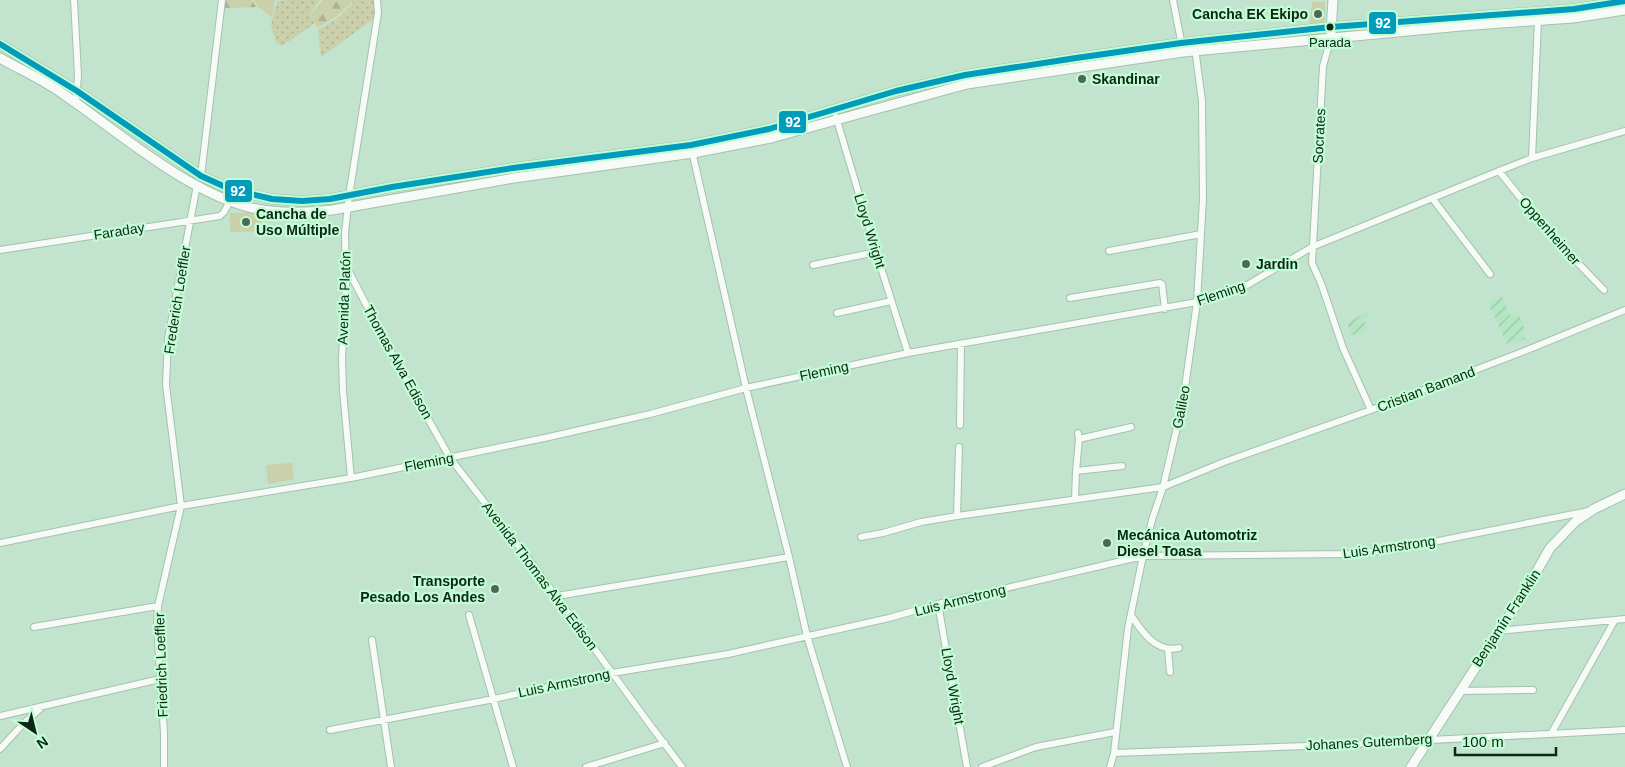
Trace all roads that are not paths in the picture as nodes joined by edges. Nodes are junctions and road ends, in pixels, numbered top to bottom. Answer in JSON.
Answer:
{"nodes":[{"id":1,"x":74,"y":0,"type":"edge"},
{"id":2,"x":222,"y":0,"type":"edge"},
{"id":3,"x":377,"y":0,"type":"edge"},
{"id":4,"x":1173,"y":0,"type":"edge"},
{"id":5,"x":1333,"y":0,"type":"edge"},
{"id":6,"x":1625,"y":1,"type":"edge"},
{"id":7,"x":1625,"y":10,"type":"edge"},
{"id":8,"x":1538,"y":20,"type":"junction"},
{"id":9,"x":1331,"y":27,"type":"junction"},
{"id":10,"x":1331,"y":38,"type":"junction"},
{"id":11,"x":1193,"y":42,"type":"junction"},
{"id":12,"x":0,"y":44,"type":"edge"},
{"id":13,"x":1182,"y":48,"type":"junction"},
{"id":14,"x":1196,"y":51,"type":"junction"},
{"id":15,"x":0,"y":58,"type":"edge"},
{"id":16,"x":1076,"y":58,"type":"junction"},
{"id":17,"x":1077,"y":69,"type":"junction"},
{"id":18,"x":965,"y":75,"type":"junction"},
{"id":19,"x":967,"y":84,"type":"junction"},
{"id":20,"x":78,"y":91,"type":"junction"},
{"id":21,"x":76,"y":102,"type":"junction"},
{"id":22,"x":834,"y":109,"type":"junction"},
{"id":23,"x":837,"y":119,"type":"junction"},
{"id":24,"x":1625,"y":131,"type":"edge"},
{"id":25,"x":692,"y":149,"type":"junction"},
{"id":26,"x":1532,"y":158,"type":"junction"},
{"id":27,"x":513,"y":168,"type":"junction"},
{"id":28,"x":1499,"y":170,"type":"junction"},
{"id":29,"x":201,"y":176,"type":"junction"},
{"id":30,"x":514,"y":178,"type":"junction"},
{"id":31,"x":197,"y":185,"type":"junction"},
{"id":32,"x":349,"y":196,"type":"junction"},
{"id":33,"x":1432,"y":198,"type":"junction"},
{"id":34,"x":230,"y":200,"type":"junction"},
{"id":35,"x":348,"y":207,"type":"junction"},
{"id":36,"x":191,"y":220,"type":"junction"},
{"id":37,"x":1201,"y":234,"type":"junction"},
{"id":38,"x":1312,"y":247,"type":"junction"},
{"id":39,"x":0,"y":250,"type":"edge"},
{"id":40,"x":1110,"y":251,"type":"dead end"},
{"id":41,"x":876,"y":252,"type":"junction"},
{"id":42,"x":813,"y":264,"type":"dead end"},
{"id":43,"x":346,"y":266,"type":"junction"},
{"id":44,"x":1490,"y":274,"type":"dead end"},
{"id":45,"x":1604,"y":290,"type":"dead end"},
{"id":46,"x":1070,"y":298,"type":"dead end"},
{"id":47,"x":891,"y":301,"type":"junction"},
{"id":48,"x":1197,"y":302,"type":"junction"},
{"id":49,"x":1165,"y":309,"type":"junction"},
{"id":50,"x":1625,"y":310,"type":"edge"},
{"id":51,"x":837,"y":313,"type":"dead end"},
{"id":52,"x":961,"y":344,"type":"junction"},
{"id":53,"x":908,"y":353,"type":"junction"},
{"id":54,"x":746,"y":388,"type":"junction"},
{"id":55,"x":1372,"y":410,"type":"junction"},
{"id":56,"x":960,"y":424,"type":"dead end"},
{"id":57,"x":1131,"y":427,"type":"dead end"},
{"id":58,"x":959,"y":447,"type":"dead end"},
{"id":59,"x":450,"y":458,"type":"junction"},
{"id":60,"x":1122,"y":466,"type":"dead end"},
{"id":61,"x":1076,"y":471,"type":"junction"},
{"id":62,"x":351,"y":478,"type":"junction"},
{"id":63,"x":1163,"y":487,"type":"junction"},
{"id":64,"x":1625,"y":494,"type":"edge"},
{"id":65,"x":1075,"y":500,"type":"junction"},
{"id":66,"x":182,"y":506,"type":"junction"},
{"id":67,"x":1594,"y":510,"type":"junction"},
{"id":68,"x":957,"y":516,"type":"junction"},
{"id":69,"x":861,"y":537,"type":"dead end"},
{"id":70,"x":0,"y":543,"type":"edge"},
{"id":71,"x":1143,"y":556,"type":"junction"},
{"id":72,"x":789,"y":557,"type":"junction"},
{"id":73,"x":556,"y":596,"type":"junction"},
{"id":74,"x":938,"y":604,"type":"junction"},
{"id":75,"x":158,"y":606,"type":"junction"},
{"id":76,"x":469,"y":615,"type":"dead end"},
{"id":77,"x":1131,"y":615,"type":"junction"},
{"id":78,"x":1625,"y":619,"type":"edge"},
{"id":79,"x":1615,"y":620,"type":"junction"},
{"id":80,"x":34,"y":627,"type":"dead end"},
{"id":81,"x":1498,"y":631,"type":"junction"},
{"id":82,"x":807,"y":636,"type":"junction"},
{"id":83,"x":372,"y":640,"type":"dead end"},
{"id":84,"x":1179,"y":648,"type":"dead end"},
{"id":85,"x":1168,"y":650,"type":"junction"},
{"id":86,"x":1170,"y":672,"type":"dead end"},
{"id":87,"x":612,"y":673,"type":"junction"},
{"id":88,"x":160,"y":679,"type":"junction"},
{"id":89,"x":1533,"y":690,"type":"dead end"},
{"id":90,"x":1460,"y":691,"type":"junction"},
{"id":91,"x":494,"y":698,"type":"junction"},
{"id":92,"x":42,"y":707,"type":"junction"},
{"id":93,"x":0,"y":716,"type":"edge"},
{"id":94,"x":384,"y":720,"type":"junction"},
{"id":95,"x":330,"y":730,"type":"dead end"},
{"id":96,"x":1625,"y":730,"type":"edge"},
{"id":97,"x":1115,"y":732,"type":"junction"},
{"id":98,"x":1551,"y":734,"type":"junction"},
{"id":99,"x":1429,"y":740,"type":"junction"},
{"id":100,"x":664,"y":743,"type":"junction"},
{"id":101,"x":0,"y":748,"type":"edge"},
{"id":102,"x":1114,"y":752,"type":"junction"},
{"id":103,"x":164,"y":767,"type":"edge"},
{"id":104,"x":392,"y":767,"type":"edge"},
{"id":105,"x":513,"y":767,"type":"edge"},
{"id":106,"x":586,"y":767,"type":"edge"},
{"id":107,"x":682,"y":767,"type":"edge"},
{"id":108,"x":847,"y":767,"type":"edge"},
{"id":109,"x":967,"y":767,"type":"edge"},
{"id":110,"x":982,"y":767,"type":"edge"},
{"id":111,"x":1110,"y":767,"type":"edge"},
{"id":112,"x":1412,"y":767,"type":"edge"}],
"edges":[{"from":1,"to":20,"type":"street"},
{"from":2,"to":29,"type":"street"},
{"from":3,"to":32,"type":"street","name":"Avenida Platón"},
{"from":4,"to":13,"type":"street"},
{"from":5,"to":9,"type":"main road","name":"Socrates"},
{"from":6,"to":9,"type":"main road"},
{"from":7,"to":8,"type":"main road"},
{"from":8,"to":10,"type":"main road"},
{"from":8,"to":26,"type":"street"},
{"from":9,"to":10,"type":"main road","name":"Socrates"},
{"from":9,"to":11,"type":"main road"},
{"from":10,"to":14,"type":"main road"},
{"from":10,"to":38,"type":"street","name":"Socrates"},
{"from":11,"to":13,"type":"main road"},
{"from":11,"to":14,"type":"street","name":"Galileo"},
{"from":12,"to":20,"type":"main road"},
{"from":13,"to":14,"type":"main road"},
{"from":13,"to":16,"type":"main road"},
{"from":13,"to":17,"type":"main road"},
{"from":14,"to":37,"type":"street","name":"Galileo"},
{"from":15,"to":21,"type":"main road"},
{"from":16,"to":17,"type":"main road"},
{"from":16,"to":18,"type":"main road"},
{"from":17,"to":19,"type":"main road"},
{"from":18,"to":19,"type":"main road"},
{"from":18,"to":22,"type":"main road"},
{"from":19,"to":23,"type":"main road"},
{"from":20,"to":21,"type":"street"},
{"from":20,"to":29,"type":"main road"},
{"from":21,"to":31,"type":"main road"},
{"from":22,"to":23,"type":"street","name":"Lloyd Wright"},
{"from":22,"to":25,"type":"main road"},
{"from":23,"to":25,"type":"main road"},
{"from":23,"to":41,"type":"street","name":"Lloyd Wright"},
{"from":24,"to":26,"type":"street","name":"Fleming"},
{"from":25,"to":27,"type":"main road"},
{"from":25,"to":30,"type":"main road"},
{"from":25,"to":54,"type":"street"},
{"from":26,"to":28,"type":"street","name":"Fleming"},
{"from":27,"to":30,"type":"main road"},
{"from":27,"to":32,"type":"main road"},
{"from":28,"to":33,"type":"street","name":"Fleming"},
{"from":28,"to":45,"type":"street","name":"Oppenheimer"},
{"from":29,"to":32,"type":"main road"},
{"from":30,"to":35,"type":"main road"},
{"from":31,"to":34,"type":"main road"},
{"from":31,"to":36,"type":"street","name":"Frederich Loeffler"},
{"from":32,"to":35,"type":"street","name":"Avenida Platón"},
{"from":33,"to":38,"type":"street","name":"Fleming"},
{"from":33,"to":44,"type":"street"},
{"from":34,"to":35,"type":"main road"},
{"from":34,"to":36,"type":"street","name":"Faraday"},
{"from":35,"to":43,"type":"street","name":"Avenida Platón"},
{"from":36,"to":39,"type":"street","name":"Faraday"},
{"from":36,"to":66,"type":"street","name":"Frederich Loeffler"},
{"from":37,"to":40,"type":"street"},
{"from":37,"to":48,"type":"street","name":"Galileo"},
{"from":38,"to":48,"type":"street","name":"Fleming"},
{"from":38,"to":55,"type":"street","name":"Socrates"},
{"from":41,"to":42,"type":"street"},
{"from":41,"to":47,"type":"street","name":"Lloyd Wright"},
{"from":43,"to":59,"type":"street","name":"Thomas Alva Edison"},
{"from":43,"to":62,"type":"street","name":"Avenida Platón"},
{"from":46,"to":49,"type":"street"},
{"from":47,"to":51,"type":"street"},
{"from":47,"to":53,"type":"street","name":"Lloyd Wright"},
{"from":48,"to":49,"type":"street","name":"Fleming"},
{"from":48,"to":63,"type":"street","name":"Galileo"},
{"from":49,"to":52,"type":"street","name":"Fleming"},
{"from":50,"to":55,"type":"street","name":"Cristian Bamand"},
{"from":52,"to":53,"type":"street","name":"Fleming"},
{"from":52,"to":56,"type":"street"},
{"from":53,"to":54,"type":"street","name":"Fleming"},
{"from":54,"to":59,"type":"street","name":"Fleming"},
{"from":54,"to":72,"type":"street"},
{"from":55,"to":63,"type":"street","name":"Cristian Bamand"},
{"from":57,"to":61,"type":"street"},
{"from":58,"to":68,"type":"street"},
{"from":59,"to":62,"type":"street","name":"Fleming"},
{"from":59,"to":73,"type":"street","name":"Avenida Thomas Alva Edison"},
{"from":60,"to":61,"type":"street"},
{"from":61,"to":65,"type":"street"},
{"from":62,"to":66,"type":"street","name":"Fleming"},
{"from":63,"to":65,"type":"street","name":"Cristian Bamand"},
{"from":63,"to":71,"type":"street","name":"Galileo"},
{"from":64,"to":67,"type":"main road","name":"Benjamín Franklin"},
{"from":65,"to":68,"type":"street","name":"Cristian Bamand"},
{"from":66,"to":70,"type":"street","name":"Fleming"},
{"from":66,"to":75,"type":"street","name":"Friedrich Loeffler"},
{"from":67,"to":71,"type":"street","name":"Luis Armstrong"},
{"from":67,"to":81,"type":"main road","name":"Benjamín Franklin"},
{"from":68,"to":69,"type":"street","name":"Cristian Bamand"},
{"from":71,"to":74,"type":"street","name":"Luis Armstrong"},
{"from":71,"to":77,"type":"street","name":"Galileo"},
{"from":72,"to":73,"type":"street"},
{"from":72,"to":82,"type":"street"},
{"from":73,"to":87,"type":"street","name":"Avenida Thomas Alva Edison"},
{"from":74,"to":82,"type":"street","name":"Luis Armstrong"},
{"from":74,"to":109,"type":"street","name":"Lloyd Wright"},
{"from":75,"to":80,"type":"street"},
{"from":75,"to":88,"type":"street","name":"Friedrich Loeffler"},
{"from":76,"to":91,"type":"street"},
{"from":77,"to":85,"type":"street"},
{"from":77,"to":97,"type":"street","name":"Galileo"},
{"from":78,"to":79,"type":"street"},
{"from":79,"to":81,"type":"street"},
{"from":79,"to":98,"type":"street"},
{"from":81,"to":90,"type":"main road","name":"Benjamín Franklin"},
{"from":82,"to":87,"type":"street","name":"Luis Armstrong"},
{"from":82,"to":108,"type":"street"},
{"from":83,"to":94,"type":"street"},
{"from":84,"to":85,"type":"street"},
{"from":85,"to":86,"type":"street"},
{"from":87,"to":91,"type":"street","name":"Luis Armstrong"},
{"from":87,"to":100,"type":"street","name":"Avenida Thomas Alva Edison"},
{"from":88,"to":92,"type":"street"},
{"from":88,"to":103,"type":"street","name":"Friedrich Loeffler"},
{"from":89,"to":90,"type":"street"},
{"from":90,"to":99,"type":"main road","name":"Benjamín Franklin"},
{"from":91,"to":94,"type":"street","name":"Luis Armstrong"},
{"from":91,"to":105,"type":"street"},
{"from":92,"to":93,"type":"street"},
{"from":92,"to":101,"type":"street"},
{"from":94,"to":95,"type":"street","name":"Luis Armstrong"},
{"from":94,"to":104,"type":"street"},
{"from":96,"to":98,"type":"street","name":"Johanes Gutemberg"},
{"from":97,"to":102,"type":"street","name":"Galileo"},
{"from":97,"to":110,"type":"street"},
{"from":98,"to":99,"type":"street","name":"Johanes Gutemberg"},
{"from":99,"to":102,"type":"street","name":"Johanes Gutemberg"},
{"from":99,"to":112,"type":"main road","name":"Benjamín Franklin"},
{"from":100,"to":106,"type":"street"},
{"from":100,"to":107,"type":"street","name":"Avenida Thomas Alva Edison"},
{"from":102,"to":111,"type":"street","name":"Galileo"}]}
